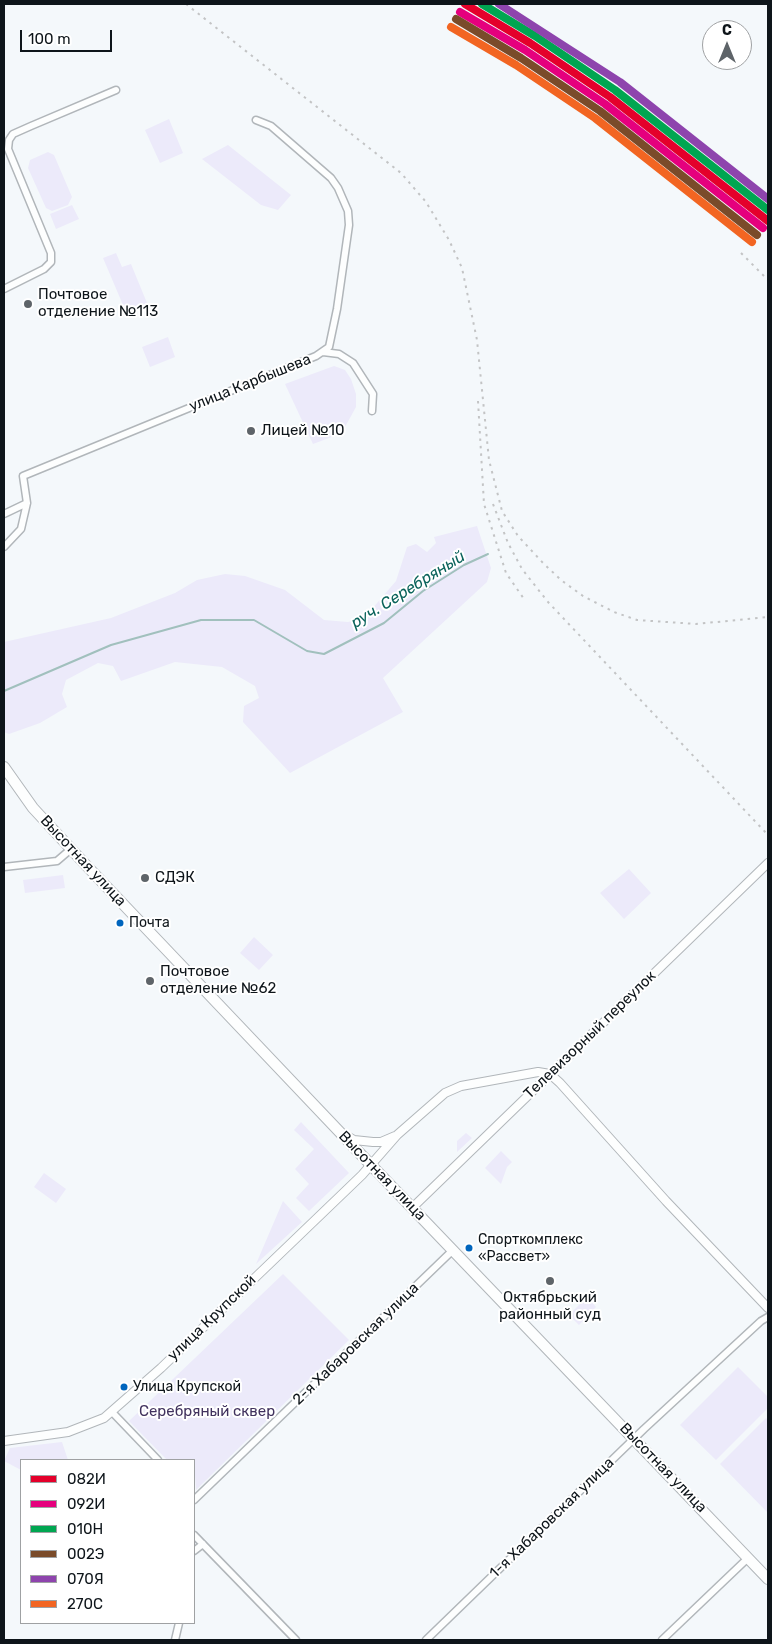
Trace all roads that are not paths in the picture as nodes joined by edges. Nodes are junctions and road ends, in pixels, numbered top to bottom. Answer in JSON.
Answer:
{"nodes":[{"id":1,"x":116,"y":90,"type":"dead end"},
{"id":2,"x":256,"y":120,"type":"dead end"},
{"id":3,"x":4,"y":289,"type":"edge"},
{"id":4,"x":323,"y":352,"type":"junction"},
{"id":5,"x":372,"y":411,"type":"dead end"},
{"id":6,"x":27,"y":503,"type":"junction"},
{"id":7,"x":4,"y":514,"type":"edge"},
{"id":8,"x":4,"y":547,"type":"edge"},
{"id":9,"x":4,"y":767,"type":"edge"},
{"id":10,"x":71,"y":848,"type":"junction"},
{"id":11,"x":768,"y":863,"type":"edge"},
{"id":12,"x":4,"y":867,"type":"edge"},
{"id":13,"x":550,"y":1074,"type":"junction"},
{"id":14,"x":340,"y":1132,"type":"junction"},
{"id":15,"x":397,"y":1135,"type":"junction"},
{"id":16,"x":371,"y":1165,"type":"junction"},
{"id":17,"x":412,"y":1208,"type":"junction"},
{"id":18,"x":453,"y":1250,"type":"junction"},
{"id":19,"x":768,"y":1308,"type":"edge"},
{"id":20,"x":768,"y":1317,"type":"edge"},
{"id":21,"x":112,"y":1412,"type":"junction"},
{"id":22,"x":634,"y":1438,"type":"junction"},
{"id":23,"x":4,"y":1441,"type":"edge"},
{"id":24,"x":157,"y":1459,"type":"edge"},
{"id":25,"x":195,"y":1499,"type":"edge"},
{"id":26,"x":195,"y":1536,"type":"edge"},
{"id":27,"x":203,"y":1544,"type":"junction"},
{"id":28,"x":195,"y":1550,"type":"edge"},
{"id":29,"x":748,"y":1558,"type":"junction"},
{"id":30,"x":768,"y":1579,"type":"edge"},
{"id":31,"x":179,"y":1624,"type":"edge"},
{"id":32,"x":175,"y":1640,"type":"edge"},
{"id":33,"x":296,"y":1640,"type":"edge"},
{"id":34,"x":426,"y":1640,"type":"edge"},
{"id":35,"x":662,"y":1640,"type":"edge"}],
"edges":[{"from":1,"to":3,"type":"street"},
{"from":2,"to":4,"type":"street","name":"улица Карбышева"},
{"from":4,"to":5,"type":"street"},
{"from":4,"to":6,"type":"street","name":"улица Карбышева"},
{"from":6,"to":7,"type":"street"},
{"from":6,"to":8,"type":"street"},
{"from":9,"to":10,"type":"main road","name":"Высотная улица"},
{"from":10,"to":12,"type":"street"},
{"from":10,"to":14,"type":"main road","name":"Высотная улица"},
{"from":11,"to":13,"type":"street","name":"Телевизорный переулок"},
{"from":13,"to":15,"type":"street","name":"улица Крупской"},
{"from":13,"to":17,"type":"street","name":"Телевизорный переулок"},
{"from":13,"to":19,"type":"street"},
{"from":14,"to":15,"type":"street"},
{"from":14,"to":16,"type":"main road","name":"Высотная улица"},
{"from":15,"to":16,"type":"street","name":"улица Крупской"},
{"from":16,"to":17,"type":"main road","name":"Высотная улица"},
{"from":16,"to":21,"type":"street","name":"улица Крупской"},
{"from":17,"to":18,"type":"main road","name":"Высотная улица"},
{"from":18,"to":22,"type":"main road","name":"Высотная улица"},
{"from":18,"to":25,"type":"street","name":"2-я Хабаровская улица"},
{"from":20,"to":22,"type":"street","name":"1-я Хабаровская улица"},
{"from":21,"to":23,"type":"street","name":"улица Крупской"},
{"from":21,"to":24,"type":"street"},
{"from":22,"to":29,"type":"main road","name":"Высотная улица"},
{"from":22,"to":34,"type":"street","name":"1-я Хабаровская улица"},
{"from":26,"to":27,"type":"street"},
{"from":27,"to":28,"type":"street"},
{"from":27,"to":33,"type":"street"},
{"from":29,"to":30,"type":"main road","name":"Высотная улица"},
{"from":29,"to":35,"type":"street"},
{"from":31,"to":32,"type":"street"}]}
